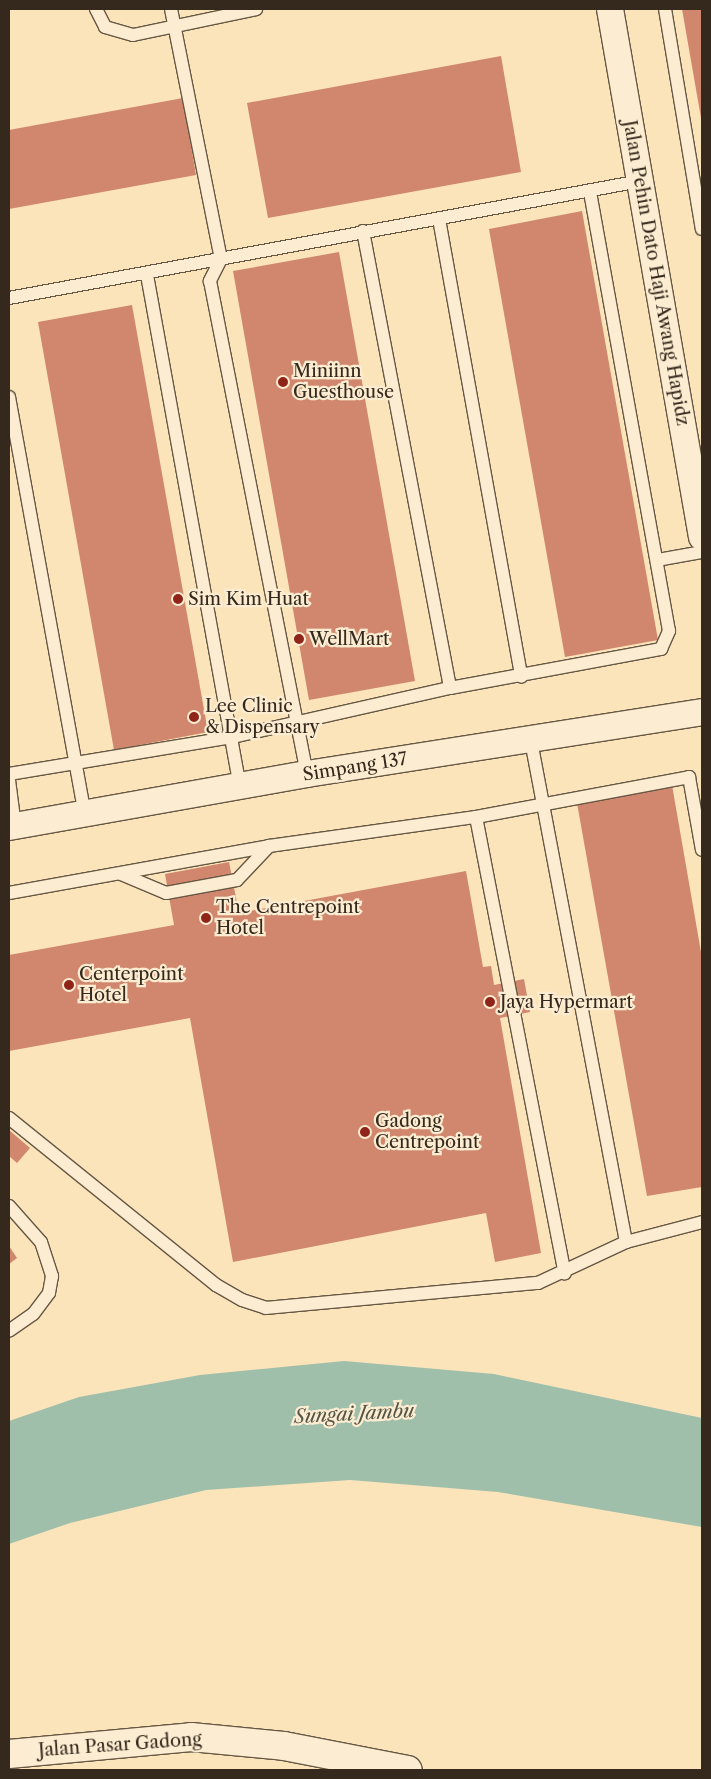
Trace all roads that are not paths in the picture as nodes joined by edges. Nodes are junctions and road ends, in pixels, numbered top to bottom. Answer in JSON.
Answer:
{"nodes":[{"id":1,"x":96,"y":9,"type":"edge"},
{"id":2,"x":171,"y":9,"type":"edge"},
{"id":3,"x":256,"y":9,"type":"edge"},
{"id":4,"x":610,"y":9,"type":"edge"},
{"id":5,"x":665,"y":9,"type":"edge"},
{"id":6,"x":174,"y":26,"type":"junction"},
{"id":7,"x":640,"y":181,"type":"junction"},
{"id":8,"x":590,"y":191,"type":"junction"},
{"id":9,"x":439,"y":219,"type":"junction"},
{"id":10,"x":702,"y":230,"type":"edge"},
{"id":11,"x":363,"y":231,"type":"junction"},
{"id":12,"x":221,"y":259,"type":"junction"},
{"id":13,"x":147,"y":275,"type":"junction"},
{"id":14,"x":9,"y":298,"type":"edge"},
{"id":15,"x":9,"y":397,"type":"edge"},
{"id":16,"x":698,"y":484,"type":"edge"},
{"id":17,"x":702,"y":537,"type":"edge"},
{"id":18,"x":702,"y":552,"type":"edge"},
{"id":19,"x":657,"y":560,"type":"junction"},
{"id":20,"x":522,"y":677,"type":"junction"},
{"id":21,"x":450,"y":688,"type":"junction"},
{"id":22,"x":702,"y":712,"type":"edge"},
{"id":23,"x":297,"y":723,"type":"junction"},
{"id":24,"x":232,"y":737,"type":"junction"},
{"id":25,"x":531,"y":741,"type":"junction"},
{"id":26,"x":77,"y":766,"type":"junction"},
{"id":27,"x":9,"y":774,"type":"edge"},
{"id":28,"x":307,"y":774,"type":"junction"},
{"id":29,"x":9,"y":780,"type":"edge"},
{"id":30,"x":240,"y":787,"type":"junction"},
{"id":31,"x":542,"y":804,"type":"junction"},
{"id":32,"x":85,"y":814,"type":"junction"},
{"id":33,"x":476,"y":817,"type":"junction"},
{"id":34,"x":12,"y":827,"type":"edge"},
{"id":35,"x":269,"y":846,"type":"junction"},
{"id":36,"x":702,"y":850,"type":"edge"},
{"id":37,"x":121,"y":874,"type":"junction"},
{"id":38,"x":9,"y":894,"type":"edge"},
{"id":39,"x":9,"y":1118,"type":"edge"},
{"id":40,"x":9,"y":1206,"type":"edge"},
{"id":41,"x":702,"y":1222,"type":"edge"},
{"id":42,"x":626,"y":1242,"type":"junction"},
{"id":43,"x":565,"y":1273,"type":"junction"},
{"id":44,"x":9,"y":1331,"type":"edge"},
{"id":45,"x":9,"y":1754,"type":"edge"},
{"id":46,"x":408,"y":1770,"type":"edge"}],
"edges":[{"from":1,"to":6,"type":"lane"},
{"from":2,"to":6,"type":"lane"},
{"from":3,"to":6,"type":"lane"},
{"from":4,"to":7,"type":"street","name":"Jalan Pehin Dato Haji Awang Hapidz"},
{"from":5,"to":10,"type":"lane"},
{"from":6,"to":12,"type":"lane"},
{"from":7,"to":8,"type":"lane"},
{"from":7,"to":16,"type":"street","name":"Jalan Pehin Dato Haji Awang Hapidz"},
{"from":8,"to":9,"type":"lane"},
{"from":8,"to":19,"type":"lane"},
{"from":9,"to":11,"type":"lane"},
{"from":9,"to":20,"type":"lane"},
{"from":11,"to":12,"type":"lane"},
{"from":11,"to":21,"type":"lane"},
{"from":12,"to":13,"type":"lane"},
{"from":12,"to":23,"type":"lane"},
{"from":13,"to":14,"type":"lane"},
{"from":13,"to":24,"type":"lane"},
{"from":15,"to":26,"type":"lane"},
{"from":16,"to":17,"type":"street","name":"Jalan Pehin Dato Haji Awang Hapidz"},
{"from":18,"to":19,"type":"lane"},
{"from":19,"to":20,"type":"lane"},
{"from":20,"to":21,"type":"lane"},
{"from":21,"to":23,"type":"lane"},
{"from":22,"to":25,"type":"street","name":"Simpang 137"},
{"from":23,"to":24,"type":"lane"},
{"from":23,"to":28,"type":"lane"},
{"from":24,"to":26,"type":"lane"},
{"from":24,"to":30,"type":"lane"},
{"from":25,"to":28,"type":"street","name":"Simpang 137"},
{"from":25,"to":31,"type":"lane"},
{"from":26,"to":27,"type":"lane"},
{"from":26,"to":32,"type":"lane"},
{"from":28,"to":30,"type":"street","name":"Simpang 137"},
{"from":29,"to":34,"type":"lane"},
{"from":30,"to":32,"type":"street","name":"Simpang 137"},
{"from":31,"to":33,"type":"lane"},
{"from":31,"to":36,"type":"lane"},
{"from":31,"to":42,"type":"lane"},
{"from":32,"to":34,"type":"street","name":"Simpang 137"},
{"from":33,"to":35,"type":"lane"},
{"from":33,"to":43,"type":"lane"},
{"from":35,"to":37,"type":"lane"},
{"from":35,"to":37,"type":"lane"},
{"from":37,"to":38,"type":"lane"},
{"from":39,"to":43,"type":"lane"},
{"from":40,"to":44,"type":"lane"},
{"from":41,"to":42,"type":"lane"},
{"from":42,"to":43,"type":"lane"},
{"from":45,"to":46,"type":"street","name":"Jalan Pasar Gadong"}]}
